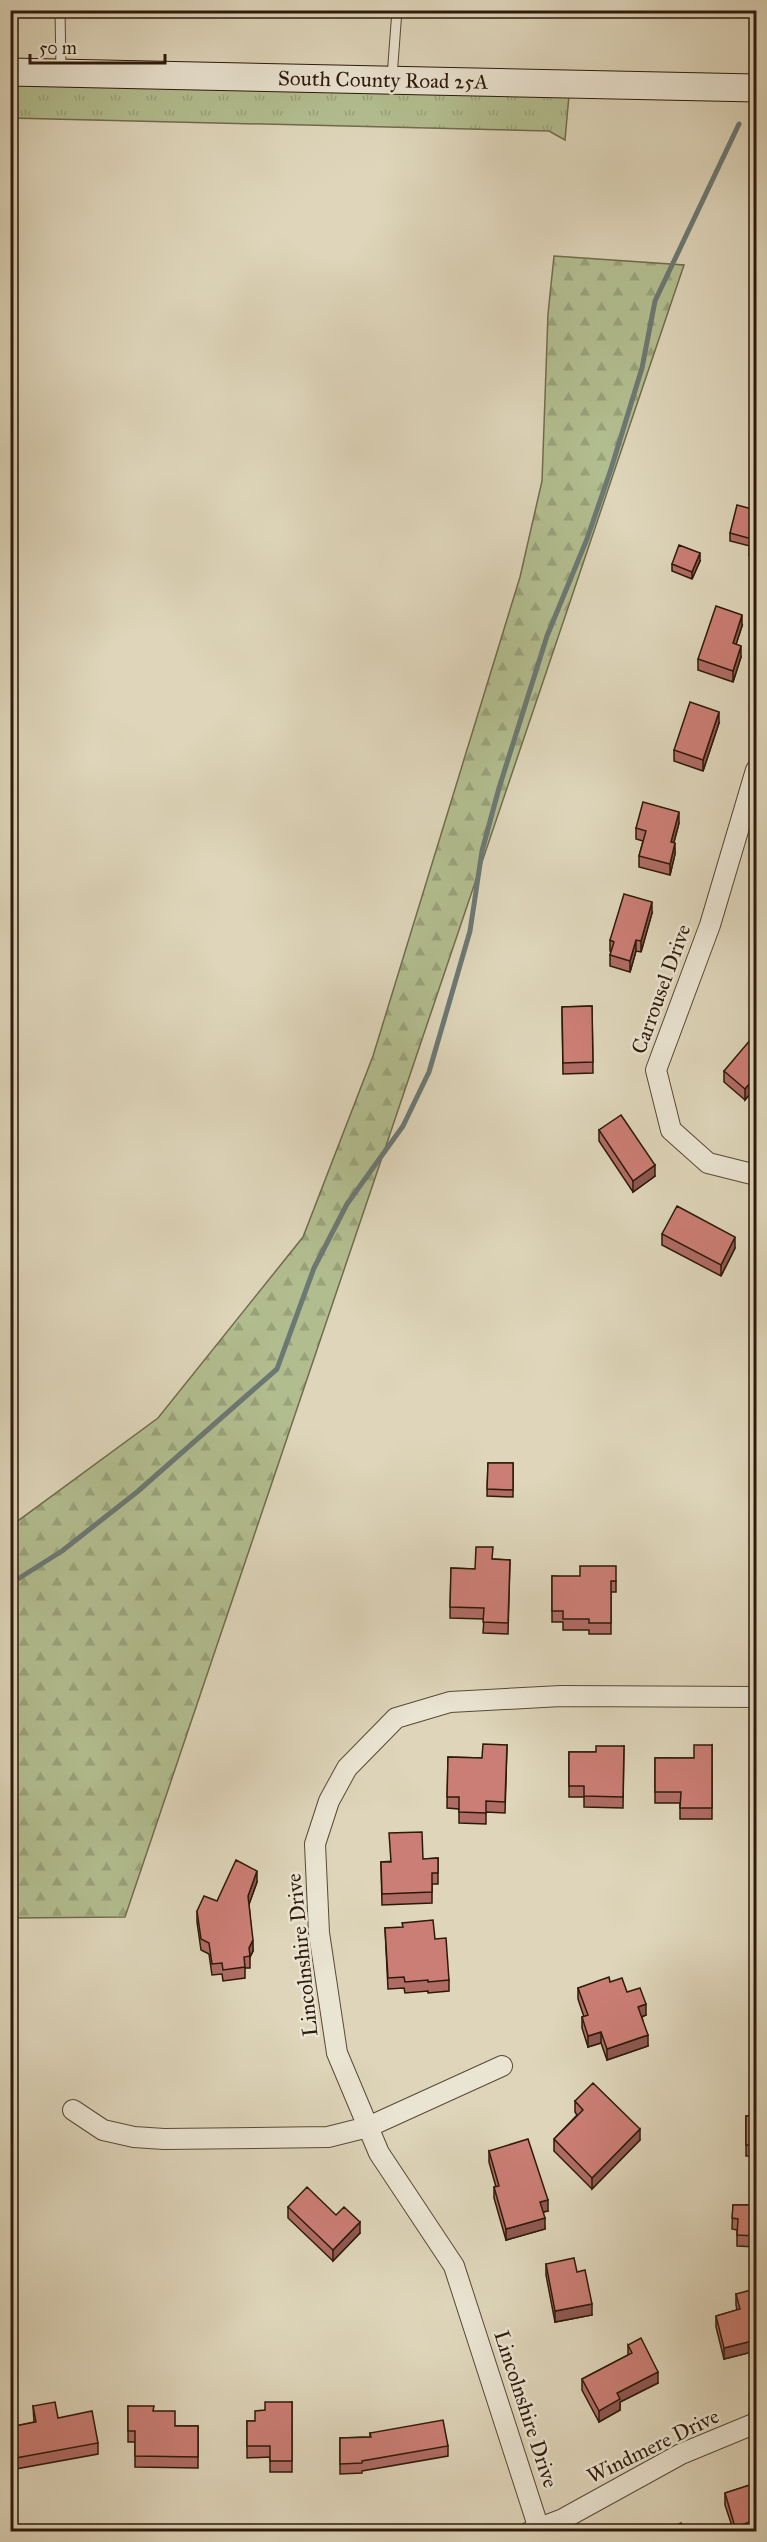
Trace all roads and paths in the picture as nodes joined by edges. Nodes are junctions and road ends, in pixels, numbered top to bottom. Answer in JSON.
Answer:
{"nodes":[{"id":1,"x":60,"y":10,"type":"edge"},
{"id":2,"x":397,"y":10,"type":"edge"},
{"id":3,"x":10,"y":72,"type":"edge"},
{"id":4,"x":62,"y":73,"type":"junction"},
{"id":5,"x":392,"y":80,"type":"junction"},
{"id":6,"x":756,"y":88,"type":"edge"},
{"id":7,"x":756,"y":770,"type":"edge"},
{"id":8,"x":756,"y":1175,"type":"edge"},
{"id":9,"x":756,"y":1697,"type":"edge"},
{"id":10,"x":502,"y":2066,"type":"dead end"},
{"id":11,"x":74,"y":2110,"type":"dead end"},
{"id":12,"x":368,"y":2127,"type":"junction"},
{"id":13,"x":756,"y":2423,"type":"edge"},
{"id":14,"x":536,"y":2531,"type":"edge"}],
"edges":[{"from":1,"to":4,"type":"lane"},
{"from":2,"to":5,"type":"lane"},
{"from":3,"to":4,"type":"main road","name":"South County Road 25A"},
{"from":4,"to":5,"type":"main road","name":"South County Road 25A"},
{"from":5,"to":6,"type":"main road","name":"South County Road 25A"},
{"from":7,"to":8,"type":"street","name":"Carrousel Drive"},
{"from":9,"to":12,"type":"street","name":"Lincolnshire Drive"},
{"from":10,"to":12,"type":"street"},
{"from":11,"to":12,"type":"street"},
{"from":12,"to":14,"type":"street","name":"Lincolnshire Drive"},
{"from":13,"to":14,"type":"street","name":"Windmere Drive"}]}
